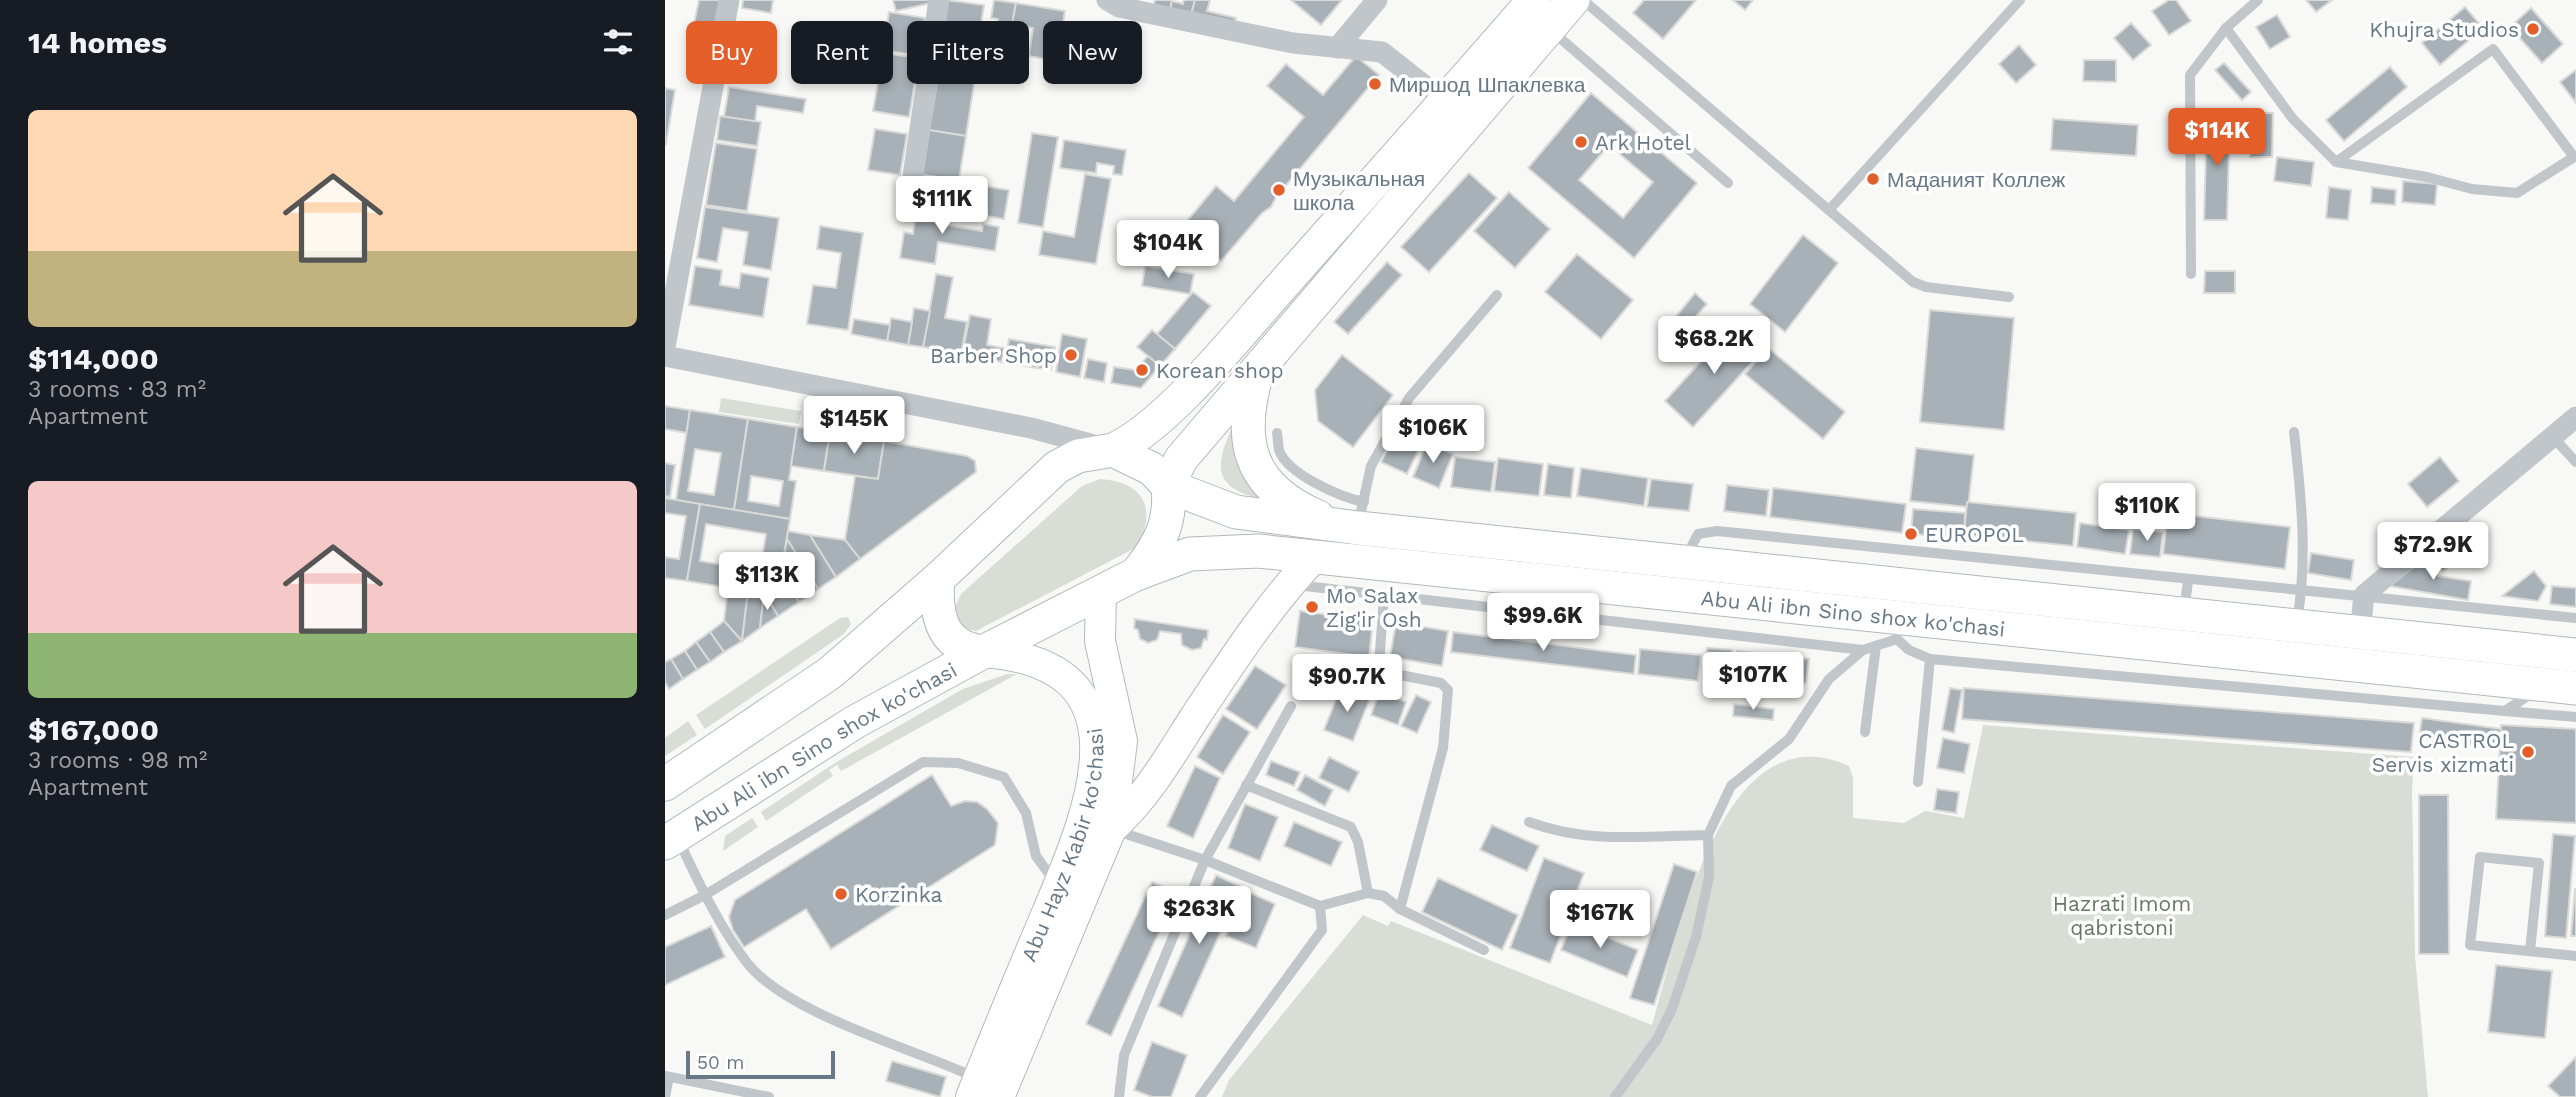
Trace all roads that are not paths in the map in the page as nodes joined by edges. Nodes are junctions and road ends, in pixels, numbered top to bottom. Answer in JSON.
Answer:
{"nodes":[{"id":1,"x":729,"y":0,"type":"edge"},
{"id":2,"x":939,"y":0,"type":"edge"},
{"id":3,"x":1107,"y":0,"type":"edge"},
{"id":4,"x":1377,"y":0,"type":"edge"},
{"id":5,"x":1573,"y":0,"type":"edge"},
{"id":6,"x":1583,"y":0,"type":"edge"},
{"id":7,"x":2020,"y":0,"type":"edge"},
{"id":8,"x":2258,"y":0,"type":"edge"},
{"id":9,"x":1541,"y":14,"type":"edge"},
{"id":10,"x":2226,"y":28,"type":"junction"},
{"id":11,"x":1337,"y":48,"type":"junction"},
{"id":12,"x":1444,"y":101,"type":"junction"},
{"id":13,"x":2336,"y":162,"type":"junction"},
{"id":14,"x":1728,"y":183,"type":"dead end"},
{"id":15,"x":909,"y":203,"type":"dead end"},
{"id":16,"x":1829,"y":210,"type":"junction"},
{"id":17,"x":2192,"y":274,"type":"dead end"},
{"id":18,"x":1497,"y":295,"type":"dead end"},
{"id":19,"x":2009,"y":297,"type":"dead end"},
{"id":20,"x":665,"y":347,"type":"edge"},
{"id":21,"x":665,"y":356,"type":"edge"},
{"id":22,"x":1260,"y":365,"type":"junction"},
{"id":23,"x":2576,"y":417,"type":"edge"},
{"id":24,"x":1021,"y":426,"type":"junction"},
{"id":25,"x":2294,"y":432,"type":"dead end"},
{"id":26,"x":1277,"y":433,"type":"dead end"},
{"id":27,"x":2552,"y":436,"type":"junction"},
{"id":28,"x":1113,"y":450,"type":"junction"},
{"id":29,"x":2576,"y":462,"type":"edge"},
{"id":30,"x":1047,"y":478,"type":"junction"},
{"id":31,"x":1168,"y":486,"type":"junction"},
{"id":32,"x":1361,"y":515,"type":"junction"},
{"id":33,"x":1314,"y":557,"type":"junction"},
{"id":34,"x":1683,"y":564,"type":"junction"},
{"id":35,"x":1136,"y":574,"type":"junction"},
{"id":36,"x":938,"y":579,"type":"junction"},
{"id":37,"x":2188,"y":581,"type":"junction"},
{"id":38,"x":1289,"y":584,"type":"junction"},
{"id":39,"x":2302,"y":590,"type":"junction"},
{"id":40,"x":1101,"y":592,"type":"junction"},
{"id":41,"x":2364,"y":595,"type":"junction"},
{"id":42,"x":1384,"y":597,"type":"junction"},
{"id":43,"x":1899,"y":609,"type":"junction"},
{"id":44,"x":2183,"y":614,"type":"junction"},
{"id":45,"x":2576,"y":618,"type":"edge"},
{"id":46,"x":2296,"y":626,"type":"junction"},
{"id":47,"x":2360,"y":633,"type":"junction"},
{"id":48,"x":1877,"y":646,"type":"junction"},
{"id":49,"x":1863,"y":650,"type":"junction"},
{"id":50,"x":983,"y":652,"type":"junction"},
{"id":51,"x":2576,"y":655,"type":"edge"},
{"id":52,"x":1930,"y":659,"type":"junction"},
{"id":53,"x":2561,"y":686,"type":"edge"},
{"id":54,"x":1291,"y":706,"type":"dead end"},
{"id":55,"x":2505,"y":710,"type":"junction"},
{"id":56,"x":2576,"y":717,"type":"edge"},
{"id":57,"x":1865,"y":733,"type":"dead end"},
{"id":58,"x":1918,"y":782,"type":"dead end"},
{"id":59,"x":665,"y":784,"type":"edge"},
{"id":60,"x":1246,"y":785,"type":"junction"},
{"id":61,"x":1529,"y":822,"type":"dead end"},
{"id":62,"x":1111,"y":829,"type":"junction"},
{"id":63,"x":1709,"y":835,"type":"junction"},
{"id":64,"x":671,"y":839,"type":"edge"},
{"id":65,"x":1205,"y":860,"type":"junction"},
{"id":66,"x":1058,"y":886,"type":"junction"},
{"id":67,"x":1368,"y":893,"type":"junction"},
{"id":68,"x":705,"y":895,"type":"junction"},
{"id":69,"x":1320,"y":906,"type":"junction"},
{"id":70,"x":1400,"y":909,"type":"junction"},
{"id":71,"x":665,"y":915,"type":"edge"},
{"id":72,"x":1484,"y":950,"type":"dead end"},
{"id":73,"x":2530,"y":951,"type":"junction"},
{"id":74,"x":2576,"y":956,"type":"edge"},
{"id":75,"x":1023,"y":1004,"type":"junction"},
{"id":76,"x":667,"y":1076,"type":"edge"},
{"id":77,"x":983,"y":1091,"type":"edge"},
{"id":78,"x":665,"y":1097,"type":"edge"},
{"id":79,"x":769,"y":1097,"type":"edge"},
{"id":80,"x":1119,"y":1097,"type":"edge"},
{"id":81,"x":1200,"y":1097,"type":"edge"},
{"id":82,"x":1615,"y":1097,"type":"edge"}],
"edges":[{"from":1,"to":20,"type":"street"},
{"from":2,"to":15,"type":"street"},
{"from":3,"to":11,"type":"street"},
{"from":4,"to":11,"type":"street"},
{"from":5,"to":9,"type":"main road"},
{"from":6,"to":16,"type":"lane"},
{"from":7,"to":16,"type":"lane"},
{"from":8,"to":10,"type":"lane"},
{"from":9,"to":12,"type":"main road"},
{"from":9,"to":14,"type":"lane"},
{"from":9,"to":22,"type":"main road"},
{"from":10,"to":13,"type":"lane"},
{"from":10,"to":17,"type":"lane"},
{"from":11,"to":12,"type":"street"},
{"from":12,"to":28,"type":"main road"},
{"from":13,"to":13,"type":"lane"},
{"from":16,"to":19,"type":"lane"},
{"from":18,"to":32,"type":"lane"},
{"from":21,"to":24,"type":"street"},
{"from":22,"to":31,"type":"main road"},
{"from":22,"to":32,"type":"main road"},
{"from":23,"to":27,"type":"street"},
{"from":24,"to":28,"type":"street"},
{"from":24,"to":30,"type":"street"},
{"from":25,"to":39,"type":"lane"},
{"from":26,"to":32,"type":"lane"},
{"from":27,"to":29,"type":"lane"},
{"from":27,"to":41,"type":"street"},
{"from":28,"to":30,"type":"main road"},
{"from":28,"to":31,"type":"main road","name":"Abu Ali ibn Sino shox ko'chasi"},
{"from":30,"to":36,"type":"main road"},
{"from":31,"to":32,"type":"main road","name":"Abu Ali ibn Sino shox ko'chasi"},
{"from":31,"to":35,"type":"main road"},
{"from":32,"to":34,"type":"main road","name":"Abu Ali ibn Sino shox ko'chasi"},
{"from":33,"to":35,"type":"main road","name":"Abu Ali ibn Sino shox ko'chasi"},
{"from":33,"to":38,"type":"main road"},
{"from":33,"to":43,"type":"main road","name":"Abu Ali ibn Sino shox ko'chasi"},
{"from":34,"to":37,"type":"lane"},
{"from":34,"to":43,"type":"main road","name":"Abu Ali ibn Sino shox ko'chasi"},
{"from":35,"to":40,"type":"main road","name":"Abu Ali ibn Sino shox ko'chasi"},
{"from":36,"to":50,"type":"main road"},
{"from":36,"to":59,"type":"main road"},
{"from":37,"to":39,"type":"lane"},
{"from":37,"to":44,"type":"lane"},
{"from":38,"to":42,"type":"lane"},
{"from":38,"to":62,"type":"main road"},
{"from":39,"to":41,"type":"lane"},
{"from":39,"to":46,"type":"lane"},
{"from":40,"to":50,"type":"main road","name":"Abu Ali ibn Sino shox ko'chasi"},
{"from":40,"to":62,"type":"main road","name":"Abu Hayz Kabir ko'chasi"},
{"from":41,"to":45,"type":"lane"},
{"from":41,"to":47,"type":"street"},
{"from":42,"to":49,"type":"lane"},
{"from":42,"to":70,"type":"lane"},
{"from":43,"to":44,"type":"main road","name":"Abu Ali ibn Sino shox ko'chasi"},
{"from":43,"to":48,"type":"lane"},
{"from":43,"to":52,"type":"lane"},
{"from":43,"to":53,"type":"main road","name":"Abu Ali ibn Sino shox ko'chasi"},
{"from":44,"to":46,"type":"main road","name":"Abu Ali ibn Sino shox ko'chasi"},
{"from":46,"to":47,"type":"main road","name":"Abu Ali ibn Sino shox ko'chasi"},
{"from":47,"to":51,"type":"main road","name":"Abu Ali ibn Sino shox ko'chasi"},
{"from":48,"to":49,"type":"lane"},
{"from":48,"to":57,"type":"lane"},
{"from":49,"to":63,"type":"lane"},
{"from":50,"to":64,"type":"main road","name":"Abu Ali ibn Sino shox ko'chasi"},
{"from":50,"to":66,"type":"main road","name":"Abu Hayz Kabir ko'chasi"},
{"from":52,"to":55,"type":"lane"},
{"from":52,"to":58,"type":"lane"},
{"from":53,"to":55,"type":"lane"},
{"from":54,"to":60,"type":"lane"},
{"from":55,"to":56,"type":"lane"},
{"from":60,"to":65,"type":"lane"},
{"from":60,"to":67,"type":"lane"},
{"from":61,"to":63,"type":"lane"},
{"from":62,"to":65,"type":"lane"},
{"from":62,"to":75,"type":"main road","name":"Abu Hayz Kabir ko'chasi"},
{"from":63,"to":82,"type":"lane"},
{"from":64,"to":68,"type":"lane"},
{"from":65,"to":69,"type":"lane"},
{"from":65,"to":80,"type":"lane"},
{"from":66,"to":68,"type":"lane"},
{"from":66,"to":75,"type":"main road","name":"Abu Hayz Kabir ko'chasi"},
{"from":67,"to":69,"type":"lane"},
{"from":67,"to":70,"type":"lane"},
{"from":68,"to":71,"type":"lane"},
{"from":68,"to":77,"type":"lane"},
{"from":69,"to":81,"type":"lane"},
{"from":70,"to":72,"type":"lane"},
{"from":73,"to":73,"type":"lane"},
{"from":73,"to":74,"type":"lane"},
{"from":75,"to":77,"type":"main road","name":"Abu Hayz Kabir ko'chasi"},
{"from":76,"to":78,"type":"lane"},
{"from":76,"to":79,"type":"lane"}]}
